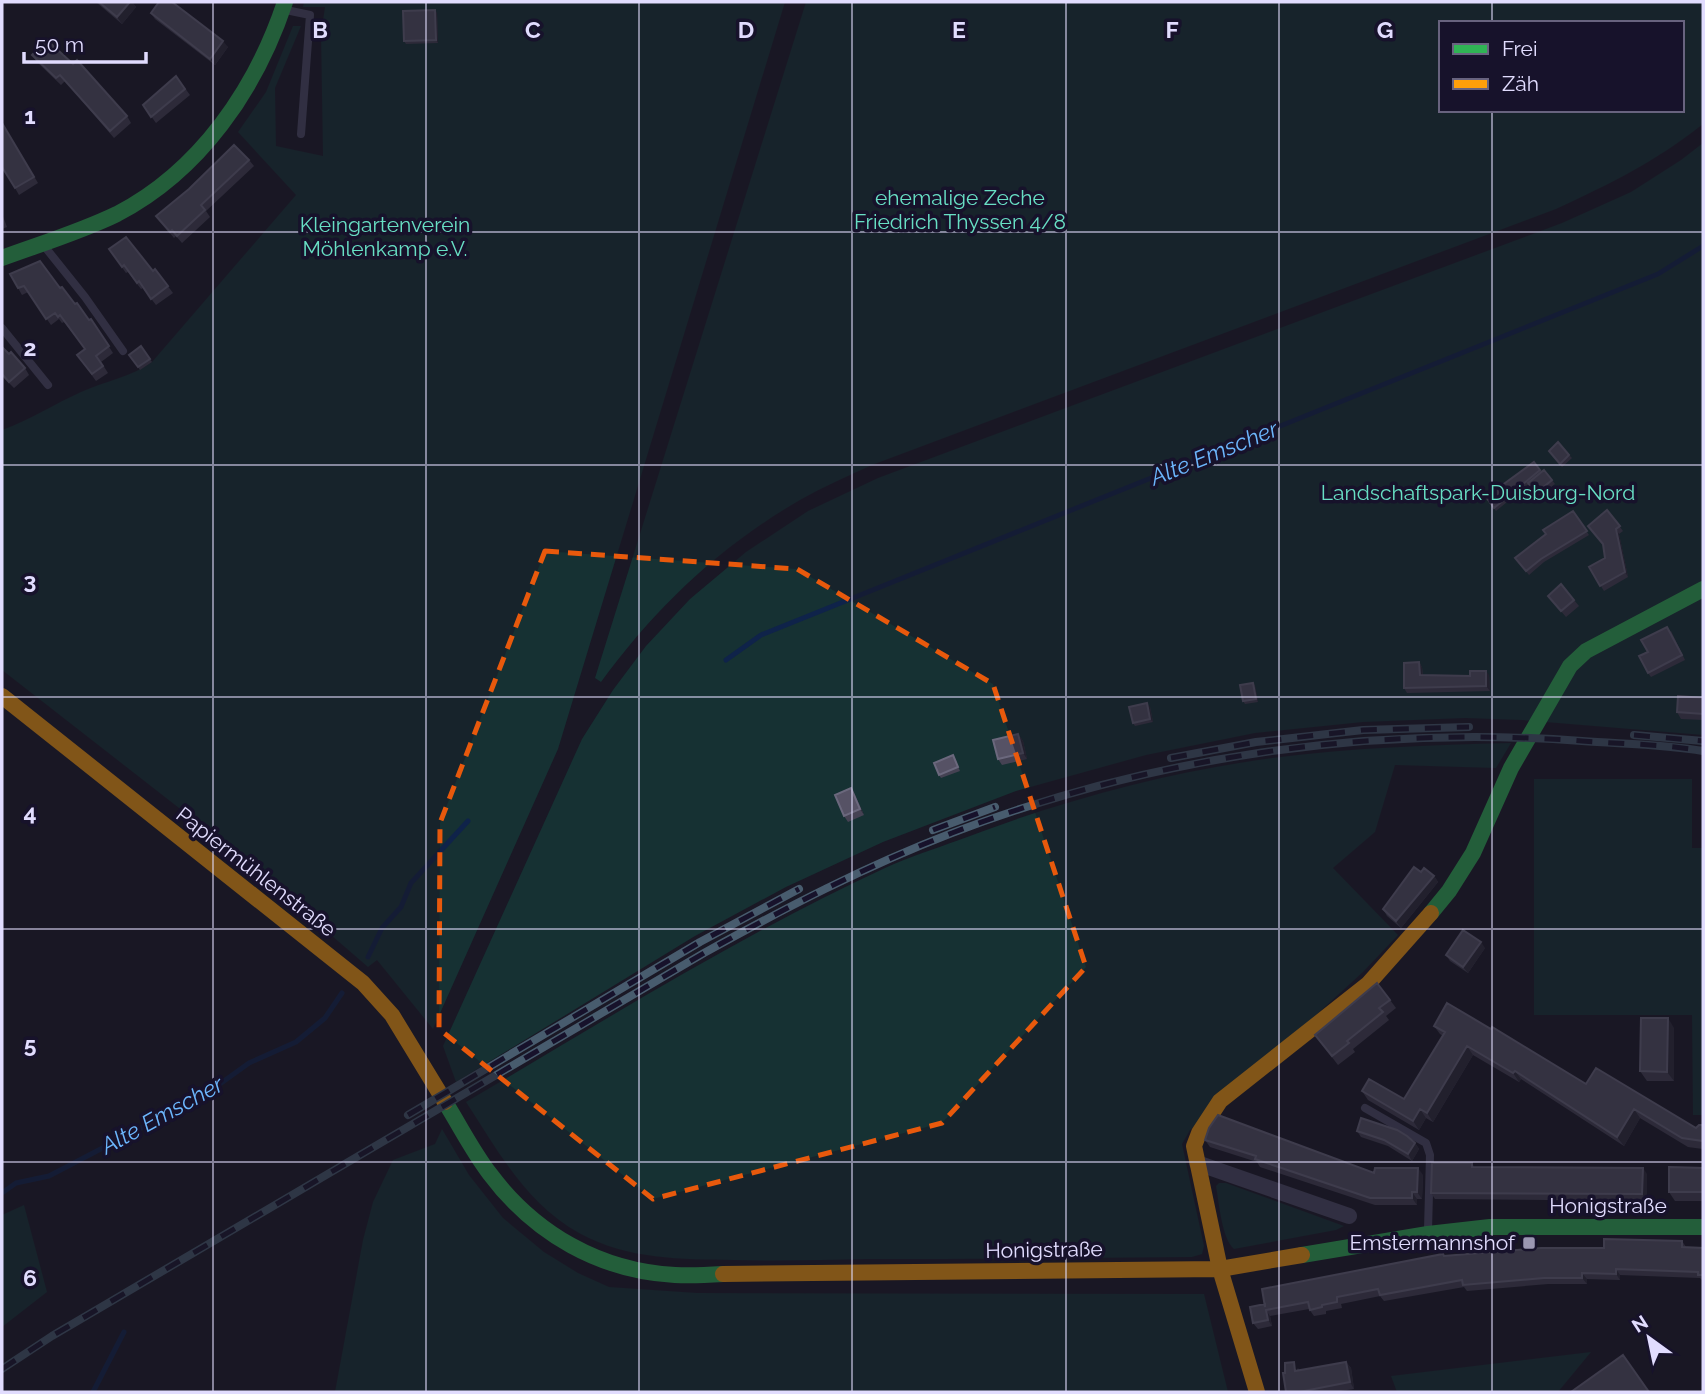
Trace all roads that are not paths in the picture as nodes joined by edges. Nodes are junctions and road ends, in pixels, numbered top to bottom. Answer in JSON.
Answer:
{"nodes":[{"id":1,"x":284,"y":6,"type":"edge"},
{"id":2,"x":301,"y":134,"type":"dead end"},
{"id":3,"x":42,"y":243,"type":"junction"},
{"id":4,"x":2,"y":258,"type":"edge"},
{"id":5,"x":2,"y":328,"type":"edge"},
{"id":6,"x":123,"y":351,"type":"dead end"},
{"id":7,"x":48,"y":385,"type":"dead end"},
{"id":8,"x":1703,"y":589,"type":"edge"},
{"id":9,"x":2,"y":696,"type":"edge"},
{"id":10,"x":1365,"y":1108,"type":"dead end"},
{"id":11,"x":451,"y":1110,"type":"joint"},
{"id":12,"x":1197,"y":1163,"type":"junction"},
{"id":13,"x":1349,"y":1216,"type":"dead end"},
{"id":14,"x":1703,"y":1227,"type":"edge"},
{"id":15,"x":1428,"y":1234,"type":"junction"},
{"id":16,"x":1220,"y":1269,"type":"junction"},
{"id":17,"x":1256,"y":1392,"type":"edge"}],
"edges":[{"from":1,"to":2,"type":"lane"},
{"from":1,"to":3,"type":"main road"},
{"from":3,"to":4,"type":"main road"},
{"from":3,"to":6,"type":"lane"},
{"from":5,"to":7,"type":"lane"},
{"from":8,"to":12,"type":"main road"},
{"from":9,"to":11,"type":"main road","name":"Papiermühlenstraße"},
{"from":10,"to":15,"type":"lane"},
{"from":11,"to":16,"type":"main road","name":"Honigstraße"},
{"from":12,"to":13,"type":"street"},
{"from":12,"to":16,"type":"main road"},
{"from":14,"to":15,"type":"main road","name":"Honigstraße"},
{"from":15,"to":16,"type":"main road","name":"Honigstraße"},
{"from":16,"to":17,"type":"main road"}]}
